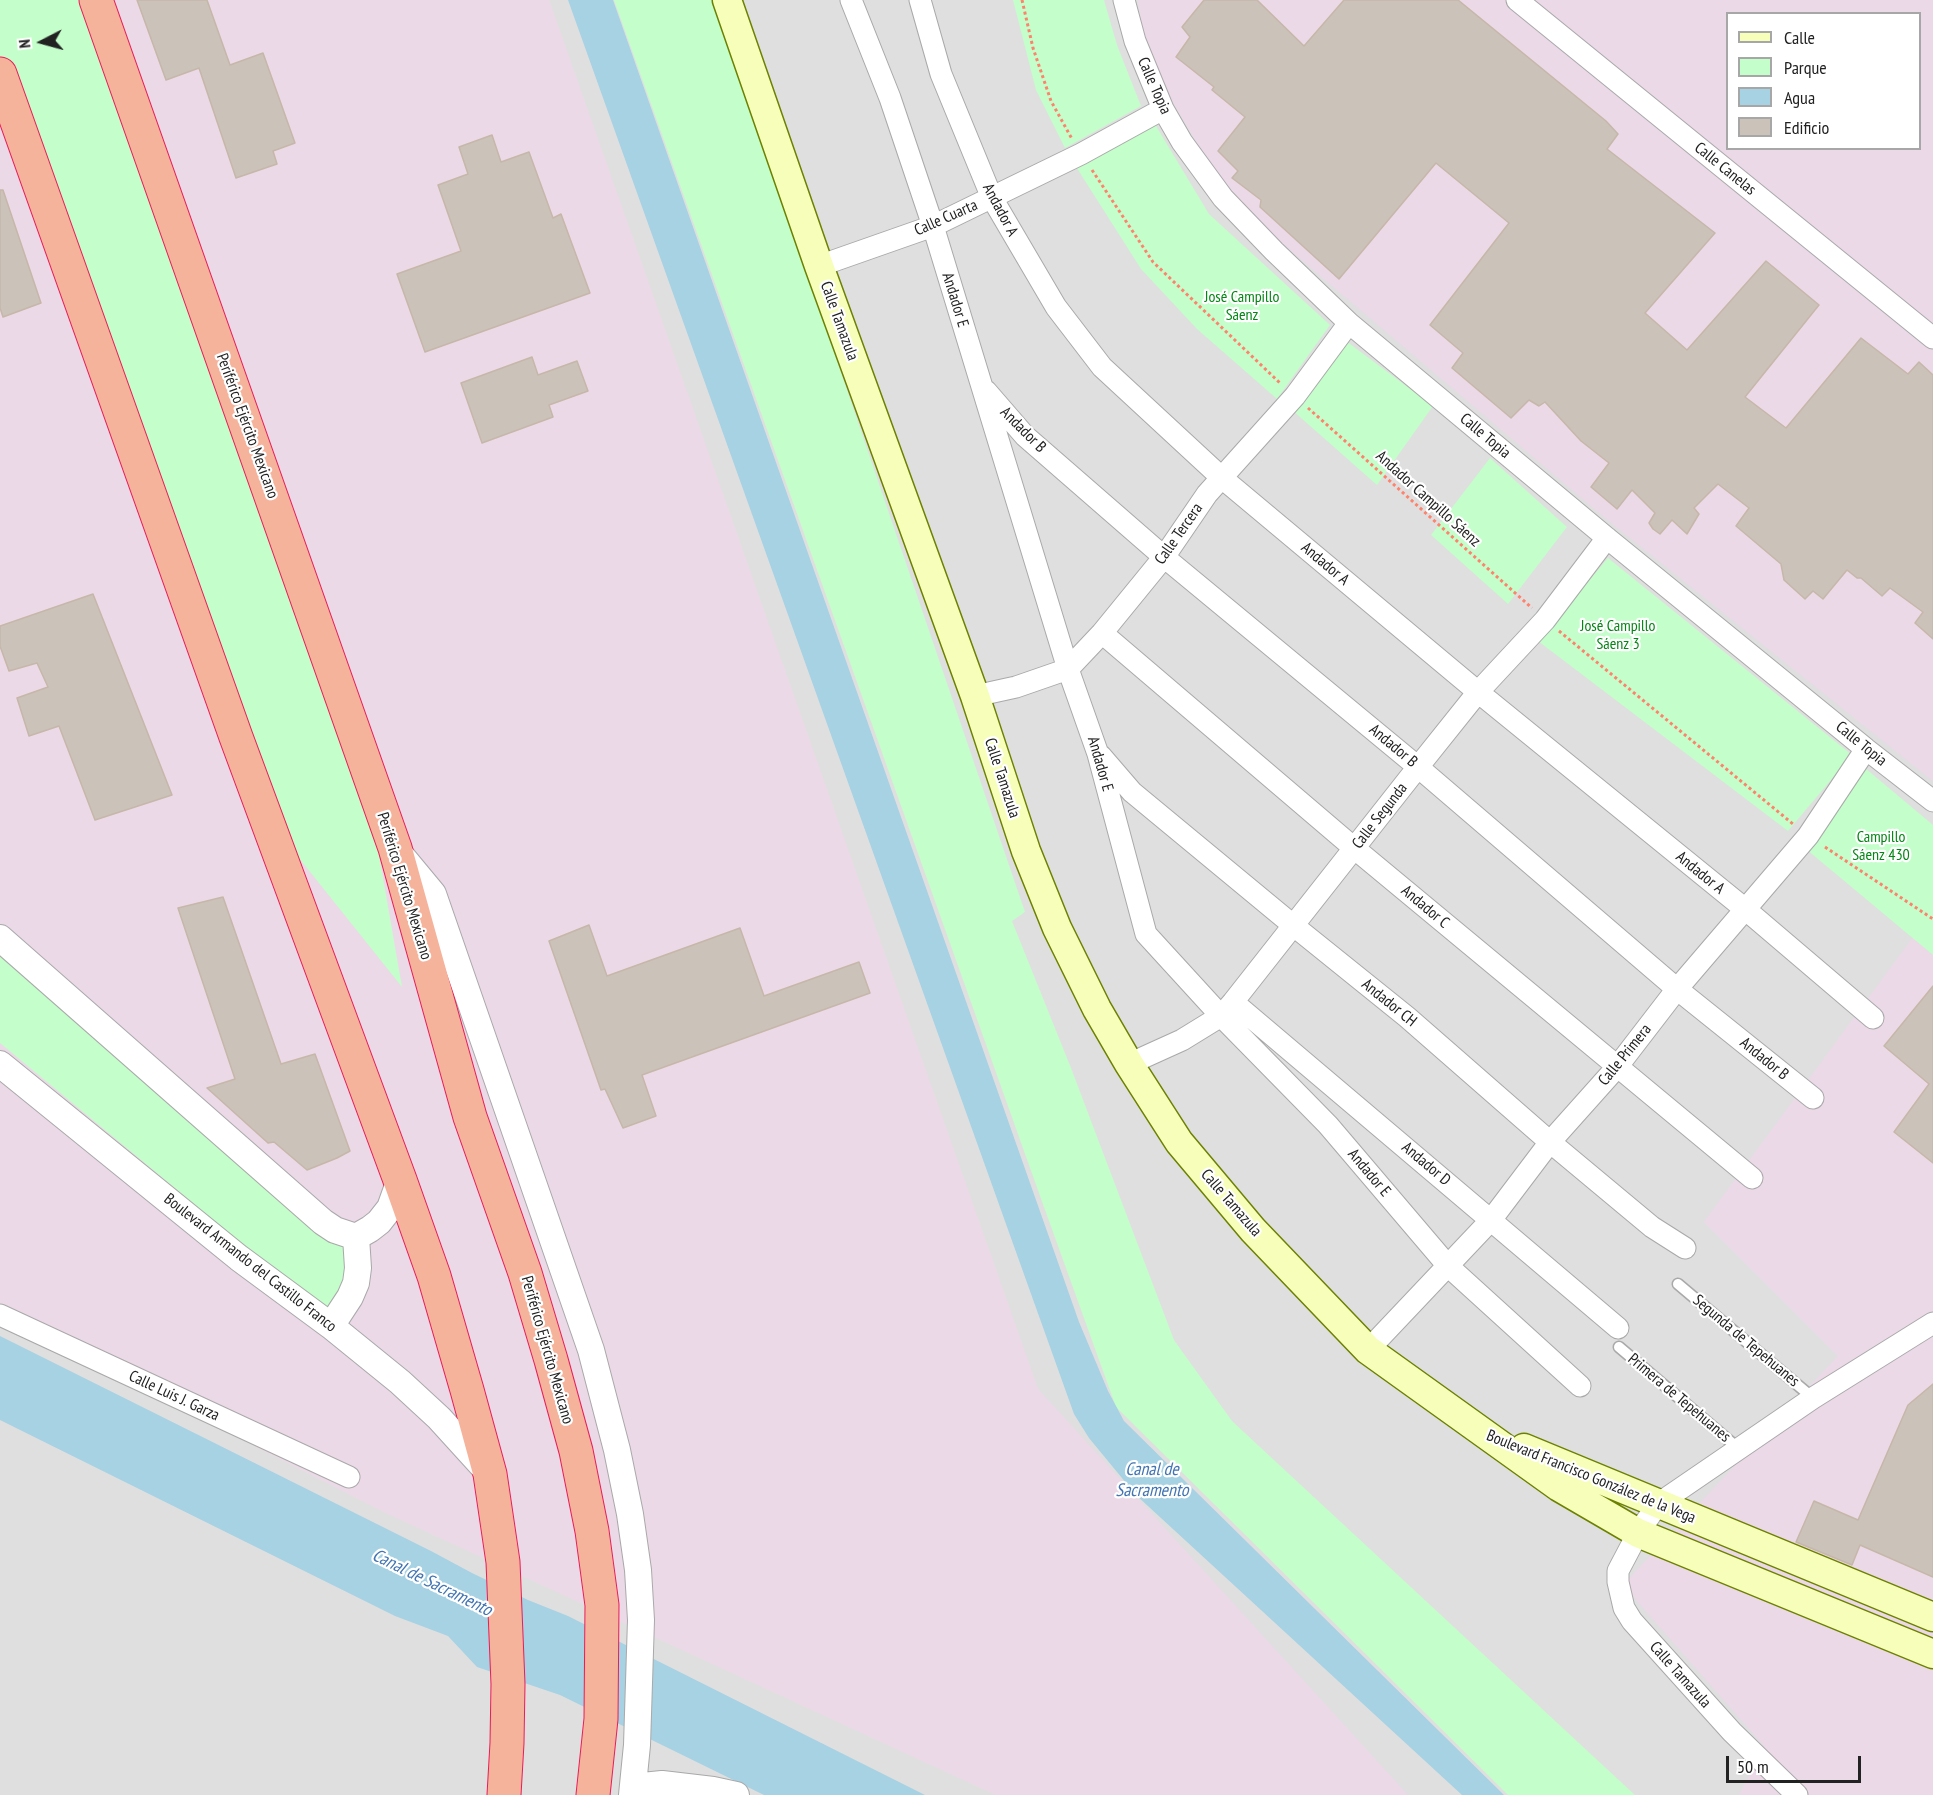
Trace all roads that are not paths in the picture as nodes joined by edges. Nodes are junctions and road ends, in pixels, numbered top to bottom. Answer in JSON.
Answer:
{"nodes":[{"id":1,"x":96,"y":0,"type":"edge"},
{"id":2,"x":727,"y":0,"type":"edge"},
{"id":3,"x":851,"y":0,"type":"edge"},
{"id":4,"x":920,"y":0,"type":"edge"},
{"id":5,"x":1124,"y":0,"type":"edge"},
{"id":6,"x":1517,"y":0,"type":"edge"},
{"id":7,"x":0,"y":74,"type":"edge"},
{"id":8,"x":1163,"y":109,"type":"junction"},
{"id":9,"x":992,"y":198,"type":"junction"},
{"id":10,"x":933,"y":226,"type":"junction"},
{"id":11,"x":819,"y":266,"type":"junction"},
{"id":12,"x":1349,"y":323,"type":"junction"},
{"id":13,"x":1933,"y":338,"type":"edge"},
{"id":14,"x":980,"y":385,"type":"junction"},
{"id":15,"x":1222,"y":478,"type":"junction"},
{"id":16,"x":1607,"y":537,"type":"junction"},
{"id":17,"x":1164,"y":556,"type":"junction"},
{"id":18,"x":1102,"y":633,"type":"junction"},
{"id":19,"x":1068,"y":669,"type":"junction"},
{"id":20,"x":1478,"y":692,"type":"junction"},
{"id":21,"x":975,"y":696,"type":"junction"},
{"id":22,"x":1866,"y":749,"type":"junction"},
{"id":23,"x":1098,"y":754,"type":"junction"},
{"id":24,"x":1418,"y":767,"type":"junction"},
{"id":25,"x":1933,"y":801,"type":"edge"},
{"id":26,"x":395,"y":848,"type":"junction"},
{"id":27,"x":1354,"y":848,"type":"junction"},
{"id":28,"x":1744,"y":909,"type":"junction"},
{"id":29,"x":1294,"y":926,"type":"junction"},
{"id":30,"x":0,"y":938,"type":"edge"},
{"id":31,"x":1677,"y":989,"type":"junction"},
{"id":32,"x":1227,"y":1009,"type":"junction"},
{"id":33,"x":1873,"y":1018,"type":"dead end"},
{"id":34,"x":0,"y":1064,"type":"edge"},
{"id":35,"x":1129,"y":1064,"type":"junction"},
{"id":36,"x":1617,"y":1067,"type":"junction"},
{"id":37,"x":1813,"y":1098,"type":"dead end"},
{"id":38,"x":1351,"y":1101,"type":"junction"},
{"id":39,"x":1328,"y":1125,"type":"junction"},
{"id":40,"x":1550,"y":1142,"type":"junction"},
{"id":41,"x":1752,"y":1178,"type":"dead end"},
{"id":42,"x":400,"y":1180,"type":"junction"},
{"id":43,"x":1491,"y":1220,"type":"junction"},
{"id":44,"x":356,"y":1237,"type":"junction"},
{"id":45,"x":1684,"y":1248,"type":"dead end"},
{"id":46,"x":1448,"y":1266,"type":"junction"},
{"id":47,"x":1678,"y":1284,"type":"dead end"},
{"id":48,"x":0,"y":1315,"type":"edge"},
{"id":49,"x":1933,"y":1323,"type":"edge"},
{"id":50,"x":331,"y":1326,"type":"junction"},
{"id":51,"x":1619,"y":1337,"type":"joint"},
{"id":52,"x":1368,"y":1350,"type":"junction"},
{"id":53,"x":1580,"y":1386,"type":"dead end"},
{"id":54,"x":1813,"y":1398,"type":"junction"},
{"id":55,"x":1480,"y":1430,"type":"junction"},
{"id":56,"x":1739,"y":1449,"type":"junction"},
{"id":57,"x":490,"y":1474,"type":"junction"},
{"id":58,"x":349,"y":1477,"type":"dead end"},
{"id":59,"x":1658,"y":1504,"type":"junction"},
{"id":60,"x":1638,"y":1533,"type":"junction"},
{"id":61,"x":1892,"y":1600,"type":"junction"},
{"id":62,"x":1933,"y":1617,"type":"edge"},
{"id":63,"x":1881,"y":1633,"type":"junction"},
{"id":64,"x":1933,"y":1654,"type":"edge"},
{"id":65,"x":632,"y":1791,"type":"edge"},
{"id":66,"x":504,"y":1795,"type":"edge"},
{"id":67,"x":593,"y":1795,"type":"edge"},
{"id":68,"x":736,"y":1795,"type":"edge"},
{"id":69,"x":1797,"y":1795,"type":"edge"}],
"edges":[{"from":1,"to":26,"type":"highway","name":"Periférico Ejército Mexicano"},
{"from":2,"to":11,"type":"main road","name":"Calle Tamazula"},
{"from":3,"to":10,"type":"street","name":"Andador E"},
{"from":4,"to":9,"type":"street","name":"Andador A"},
{"from":5,"to":8,"type":"street","name":"Calle Topia"},
{"from":6,"to":13,"type":"street","name":"Calle Canelas"},
{"from":7,"to":42,"type":"highway"},
{"from":8,"to":9,"type":"street","name":"Calle Cuarta"},
{"from":8,"to":12,"type":"street","name":"Calle Topia"},
{"from":9,"to":10,"type":"street","name":"Calle Cuarta"},
{"from":9,"to":15,"type":"street","name":"Andador A"},
{"from":10,"to":11,"type":"street","name":"Calle Cuarta"},
{"from":10,"to":14,"type":"street","name":"Andador E"},
{"from":11,"to":21,"type":"main road","name":"Calle Tamazula"},
{"from":12,"to":15,"type":"street","name":"Calle Tercera"},
{"from":12,"to":16,"type":"street","name":"Calle Topia"},
{"from":14,"to":17,"type":"street","name":"Andador B"},
{"from":14,"to":19,"type":"street","name":"Andador E"},
{"from":15,"to":17,"type":"street","name":"Calle Tercera"},
{"from":15,"to":20,"type":"street","name":"Andador A"},
{"from":16,"to":20,"type":"street","name":"Calle Segunda"},
{"from":16,"to":22,"type":"street","name":"Calle Topia"},
{"from":17,"to":18,"type":"street","name":"Calle Tercera"},
{"from":17,"to":24,"type":"street","name":"Andador B"},
{"from":18,"to":19,"type":"street","name":"Calle Tercera"},
{"from":18,"to":27,"type":"street","name":"Andador C"},
{"from":19,"to":21,"type":"street","name":"Calle Tercera"},
{"from":19,"to":23,"type":"street","name":"Andador E"},
{"from":20,"to":24,"type":"street","name":"Calle Segunda"},
{"from":20,"to":28,"type":"street","name":"Andador A"},
{"from":21,"to":35,"type":"main road","name":"Calle Tamazula"},
{"from":22,"to":25,"type":"street","name":"Calle Topia"},
{"from":22,"to":28,"type":"street","name":"Calle Primera"},
{"from":23,"to":29,"type":"street","name":"Andador CH"},
{"from":23,"to":32,"type":"street","name":"Andador E"},
{"from":24,"to":27,"type":"street","name":"Calle Segunda"},
{"from":24,"to":31,"type":"street","name":"Andador B"},
{"from":26,"to":65,"type":"street"},
{"from":26,"to":67,"type":"highway","name":"Periférico Ejército Mexicano"},
{"from":27,"to":29,"type":"street","name":"Calle Segunda"},
{"from":27,"to":36,"type":"street","name":"Andador C"},
{"from":28,"to":31,"type":"street","name":"Calle Primera"},
{"from":28,"to":33,"type":"street","name":"Andador A"},
{"from":29,"to":32,"type":"street","name":"Calle Segunda"},
{"from":29,"to":40,"type":"street","name":"Andador CH"},
{"from":30,"to":44,"type":"street"},
{"from":31,"to":36,"type":"street","name":"Calle Primera"},
{"from":31,"to":37,"type":"street","name":"Andador B"},
{"from":32,"to":35,"type":"street","name":"Calle Segunda"},
{"from":32,"to":38,"type":"street","name":"Andador D"},
{"from":32,"to":39,"type":"street","name":"Andador E"},
{"from":34,"to":50,"type":"street","name":"Boulevard Armando del Castillo Franco"},
{"from":35,"to":52,"type":"main road","name":"Calle Tamazula"},
{"from":36,"to":40,"type":"street","name":"Calle Primera"},
{"from":36,"to":41,"type":"street","name":"Andador C"},
{"from":38,"to":39,"type":"street"},
{"from":38,"to":43,"type":"street","name":"Andador D"},
{"from":39,"to":46,"type":"street","name":"Andador E"},
{"from":40,"to":43,"type":"street","name":"Calle Primera"},
{"from":40,"to":45,"type":"street","name":"Andador CH"},
{"from":42,"to":44,"type":"street"},
{"from":42,"to":57,"type":"highway"},
{"from":43,"to":46,"type":"street","name":"Calle Primera"},
{"from":43,"to":51,"type":"street","name":"Andador D"},
{"from":44,"to":50,"type":"street"},
{"from":46,"to":52,"type":"street","name":"Calle Primera"},
{"from":46,"to":53,"type":"street","name":"Andador E"},
{"from":47,"to":54,"type":"lane","name":"Segunda de Tepehuanes"},
{"from":48,"to":58,"type":"street","name":"Calle Luis J. Garza"},
{"from":49,"to":54,"type":"street"},
{"from":50,"to":57,"type":"street","name":"Boulevard Armando del Castillo Franco"},
{"from":51,"to":56,"type":"lane","name":"Primera de Tepehuanes"},
{"from":52,"to":55,"type":"main road","name":"Calle Tamazula"},
{"from":54,"to":56,"type":"street"},
{"from":55,"to":59,"type":"main road","name":"Boulevard Francisco González de la Vega"},
{"from":55,"to":60,"type":"main road","name":"Boulevard Francisco González de la Vega"},
{"from":56,"to":59,"type":"street"},
{"from":57,"to":66,"type":"highway"},
{"from":59,"to":60,"type":"street","name":"Calle Tamazula"},
{"from":59,"to":61,"type":"main road","name":"Boulevard Francisco González de la Vega"},
{"from":60,"to":63,"type":"main road","name":"Boulevard Francisco González de la Vega"},
{"from":60,"to":69,"type":"street","name":"Calle Tamazula"},
{"from":61,"to":62,"type":"main road","name":"Boulevard Francisco González de la Vega"},
{"from":61,"to":63,"type":"main road"},
{"from":63,"to":64,"type":"main road","name":"Boulevard Francisco González de la Vega"},
{"from":65,"to":68,"type":"street"}]}
